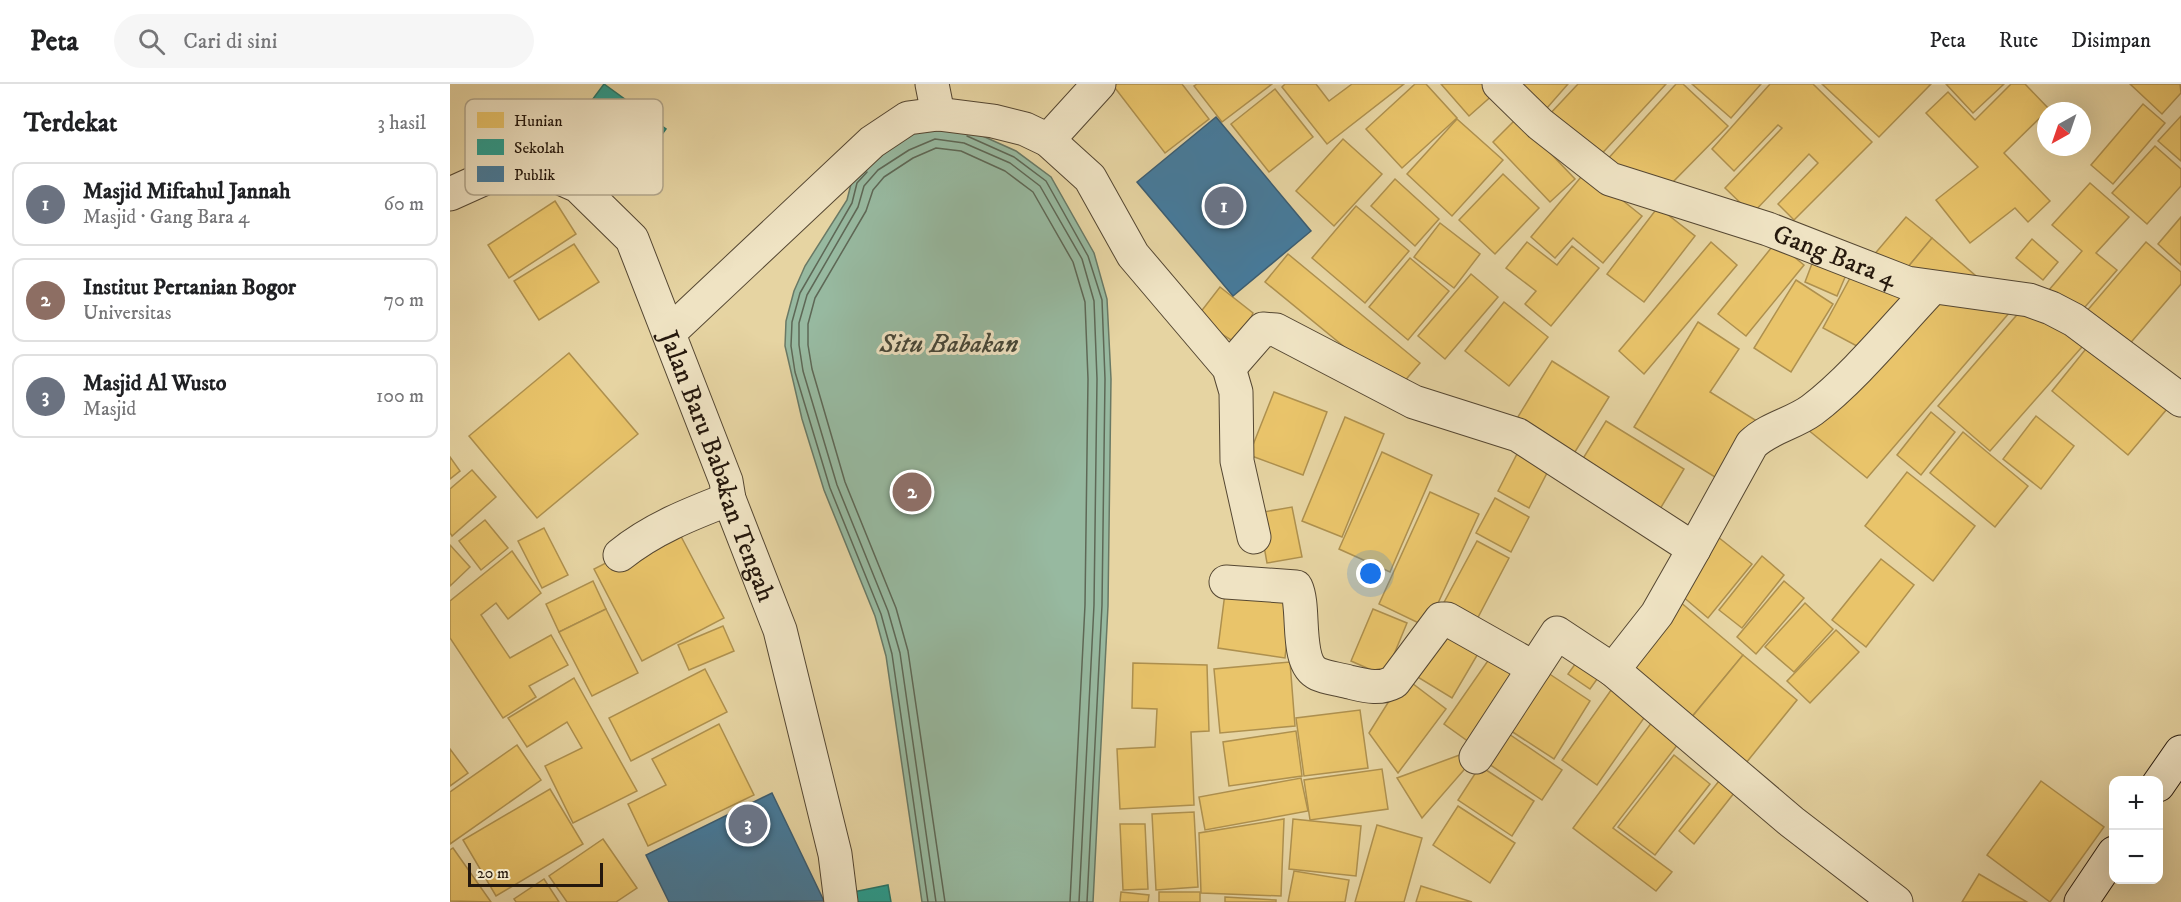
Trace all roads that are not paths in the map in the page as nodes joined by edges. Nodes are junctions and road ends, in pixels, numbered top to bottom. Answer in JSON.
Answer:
{"nodes":[{"id":1,"x":1099,"y":84,"type":"edge"},
{"id":2,"x":1499,"y":84,"type":"edge"},
{"id":3,"x":935,"y":99,"type":"edge"},
{"id":4,"x":1048,"y":140,"type":"junction"},
{"id":5,"x":465,"y":187,"type":"edge"},
{"id":6,"x":450,"y":194,"type":"edge"},
{"id":7,"x":587,"y":195,"type":"edge"},
{"id":8,"x":1932,"y":288,"type":"junction"},
{"id":9,"x":670,"y":332,"type":"junction"},
{"id":10,"x":1229,"y":368,"type":"junction"},
{"id":11,"x":2181,"y":400,"type":"edge"},
{"id":12,"x":729,"y":499,"type":"junction"},
{"id":13,"x":1254,"y":537,"type":"dead end"},
{"id":14,"x":1694,"y":549,"type":"junction"},
{"id":15,"x":620,"y":555,"type":"dead end"},
{"id":16,"x":1226,"y":582,"type":"dead end"},
{"id":17,"x":1534,"y":668,"type":"junction"},
{"id":18,"x":1613,"y":670,"type":"junction"},
{"id":19,"x":2181,"y":752,"type":"edge"},
{"id":20,"x":1476,"y":757,"type":"dead end"},
{"id":21,"x":2163,"y":779,"type":"edge"},
{"id":22,"x":2109,"y":861,"type":"edge"},
{"id":23,"x":841,"y":902,"type":"edge"},
{"id":24,"x":1896,"y":902,"type":"edge"},
{"id":25,"x":2081,"y":902,"type":"edge"}],
"edges":[{"from":1,"to":4,"type":"street"},
{"from":2,"to":8,"type":"street","name":"Gang Bara 4"},
{"from":3,"to":4,"type":"street"},
{"from":3,"to":9,"type":"street"},
{"from":4,"to":10,"type":"street"},
{"from":5,"to":6,"type":"street","name":"Jalan Baru Babakan Tengah"},
{"from":7,"to":9,"type":"street","name":"Jalan Baru Babakan Tengah"},
{"from":8,"to":11,"type":"street","name":"Gang Bara 4"},
{"from":8,"to":14,"type":"street"},
{"from":9,"to":12,"type":"street","name":"Jalan Baru Babakan Tengah"},
{"from":10,"to":13,"type":"street"},
{"from":10,"to":14,"type":"street"},
{"from":12,"to":15,"type":"street"},
{"from":12,"to":23,"type":"street","name":"Jalan Baru Babakan Tengah"},
{"from":14,"to":18,"type":"street"},
{"from":16,"to":17,"type":"street"},
{"from":17,"to":18,"type":"street"},
{"from":17,"to":20,"type":"street"},
{"from":18,"to":24,"type":"street"},
{"from":19,"to":21,"type":"street"},
{"from":22,"to":25,"type":"street"}]}
